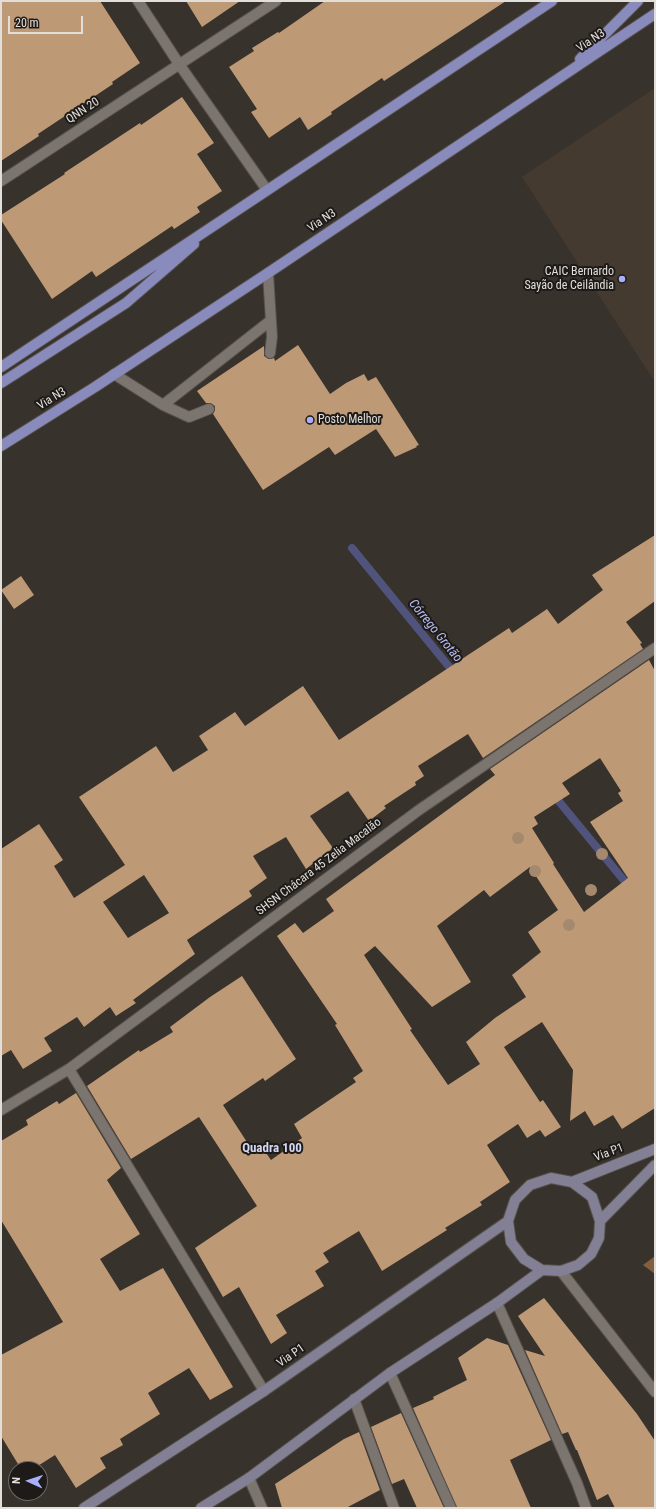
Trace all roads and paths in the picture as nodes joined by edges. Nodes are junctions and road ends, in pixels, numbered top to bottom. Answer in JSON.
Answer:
{"nodes":[{"id":1,"x":138,"y":1,"type":"edge"},
{"id":2,"x":276,"y":1,"type":"edge"},
{"id":3,"x":552,"y":1,"type":"edge"},
{"id":4,"x":638,"y":1,"type":"edge"},
{"id":5,"x":655,"y":14,"type":"edge"},
{"id":6,"x":179,"y":64,"type":"junction"},
{"id":7,"x":565,"y":74,"type":"junction"},
{"id":8,"x":1,"y":180,"type":"edge"},
{"id":9,"x":267,"y":190,"type":"junction"},
{"id":10,"x":226,"y":216,"type":"junction"},
{"id":11,"x":268,"y":273,"type":"junction"},
{"id":12,"x":270,"y":321,"type":"junction"},
{"id":13,"x":270,"y":353,"type":"dead end"},
{"id":14,"x":1,"y":367,"type":"edge"},
{"id":15,"x":114,"y":374,"type":"junction"},
{"id":16,"x":1,"y":383,"type":"edge"},
{"id":17,"x":163,"y":405,"type":"junction"},
{"id":18,"x":209,"y":409,"type":"dead end"},
{"id":19,"x":4,"y":443,"type":"edge"},
{"id":20,"x":655,"y":648,"type":"edge"},
{"id":21,"x":69,"y":1069,"type":"junction"},
{"id":22,"x":1,"y":1110,"type":"edge"},
{"id":23,"x":655,"y":1149,"type":"edge"},
{"id":24,"x":655,"y":1165,"type":"edge"},
{"id":25,"x":572,"y":1182,"type":"junction"},
{"id":26,"x":508,"y":1221,"type":"junction"},
{"id":27,"x":600,"y":1221,"type":"junction"},
{"id":28,"x":542,"y":1270,"type":"junction"},
{"id":29,"x":561,"y":1271,"type":"junction"},
{"id":30,"x":497,"y":1303,"type":"junction"},
{"id":31,"x":390,"y":1373,"type":"junction"},
{"id":32,"x":264,"y":1391,"type":"junction"},
{"id":33,"x":655,"y":1392,"type":"edge"},
{"id":34,"x":354,"y":1399,"type":"junction"},
{"id":35,"x":249,"y":1478,"type":"junction"},
{"id":36,"x":84,"y":1508,"type":"edge"},
{"id":37,"x":202,"y":1508,"type":"edge"},
{"id":38,"x":262,"y":1508,"type":"edge"},
{"id":39,"x":394,"y":1508,"type":"edge"},
{"id":40,"x":451,"y":1508,"type":"edge"},
{"id":41,"x":586,"y":1508,"type":"edge"}],
"edges":[{"from":1,"to":6,"type":"street"},
{"from":2,"to":6,"type":"street","name":"QNN 20"},
{"from":3,"to":9,"type":"main road"},
{"from":4,"to":7,"type":"main road"},
{"from":5,"to":7,"type":"main road","name":"Via N3"},
{"from":6,"to":8,"type":"street","name":"QNN 20"},
{"from":6,"to":9,"type":"street"},
{"from":7,"to":11,"type":"main road","name":"Via N3"},
{"from":9,"to":10,"type":"main road"},
{"from":10,"to":14,"type":"main road"},
{"from":10,"to":16,"type":"main road"},
{"from":11,"to":12,"type":"street"},
{"from":11,"to":15,"type":"main road","name":"Via N3"},
{"from":12,"to":13,"type":"street"},
{"from":12,"to":17,"type":"street"},
{"from":15,"to":17,"type":"street"},
{"from":15,"to":19,"type":"main road","name":"Via N3"},
{"from":17,"to":18,"type":"street"},
{"from":20,"to":21,"type":"street","name":"SHSN Chácara 45 Zelia Macalão"},
{"from":21,"to":22,"type":"street","name":"SHSN Chácara 45 Zelia Macalão"},
{"from":21,"to":32,"type":"street"},
{"from":23,"to":25,"type":"street","name":"Via P1"},
{"from":24,"to":27,"type":"street"},
{"from":25,"to":26,"type":"street"},
{"from":25,"to":27,"type":"street"},
{"from":26,"to":28,"type":"street"},
{"from":26,"to":32,"type":"street","name":"Via P1"},
{"from":27,"to":29,"type":"street"},
{"from":28,"to":29,"type":"street"},
{"from":28,"to":30,"type":"street"},
{"from":29,"to":33,"type":"street"},
{"from":30,"to":31,"type":"street"},
{"from":30,"to":41,"type":"street"},
{"from":31,"to":34,"type":"street"},
{"from":31,"to":40,"type":"street"},
{"from":32,"to":36,"type":"street","name":"Via P1"},
{"from":34,"to":35,"type":"street"},
{"from":34,"to":39,"type":"street"},
{"from":35,"to":37,"type":"street"},
{"from":35,"to":38,"type":"street"}]}
